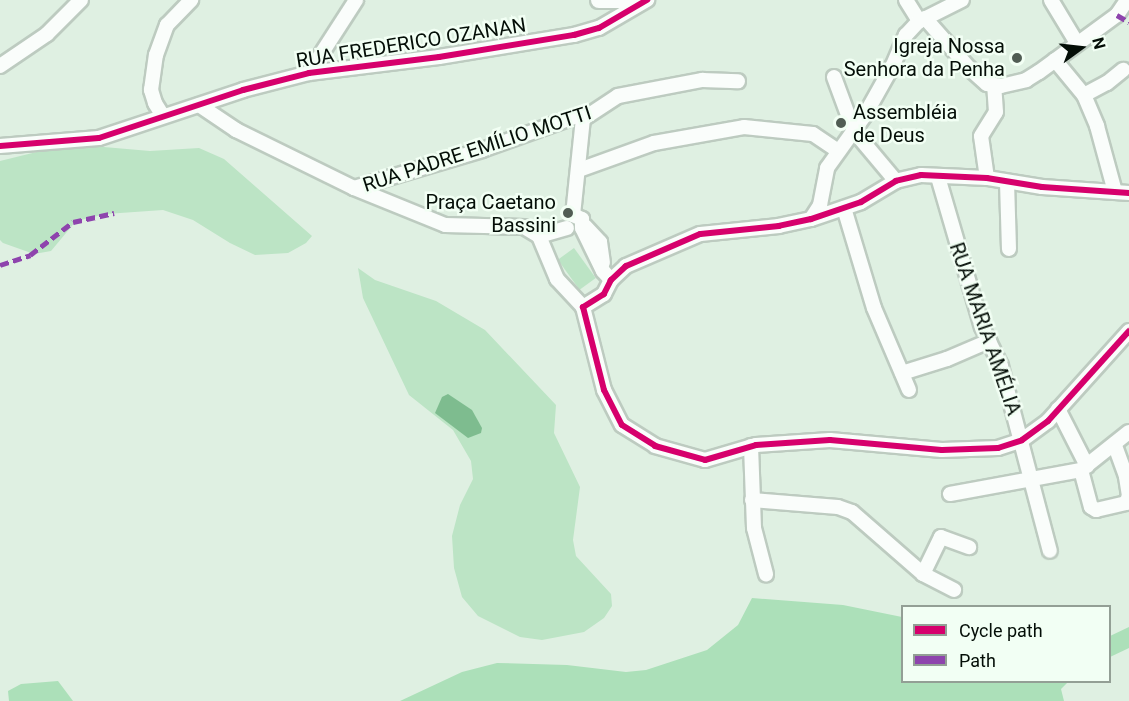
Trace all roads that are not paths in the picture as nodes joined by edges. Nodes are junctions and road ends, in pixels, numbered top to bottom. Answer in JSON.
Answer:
{"nodes":[{"id":1,"x":81,"y":0,"type":"edge"},
{"id":2,"x":191,"y":0,"type":"edge"},
{"id":3,"x":356,"y":0,"type":"edge"},
{"id":4,"x":599,"y":0,"type":"edge"},
{"id":5,"x":639,"y":0,"type":"edge"},
{"id":6,"x":647,"y":0,"type":"edge"},
{"id":7,"x":906,"y":0,"type":"edge"},
{"id":8,"x":962,"y":0,"type":"edge"},
{"id":9,"x":1051,"y":0,"type":"edge"},
{"id":10,"x":1127,"y":0,"type":"edge"},
{"id":11,"x":922,"y":19,"type":"junction"},
{"id":12,"x":1077,"y":43,"type":"junction"},
{"id":13,"x":1056,"y":60,"type":"junction"},
{"id":14,"x":0,"y":66,"type":"edge"},
{"id":15,"x":1123,"y":70,"type":"dead end"},
{"id":16,"x":309,"y":73,"type":"junction"},
{"id":17,"x":834,"y":77,"type":"dead end"},
{"id":18,"x":738,"y":81,"type":"dead end"},
{"id":19,"x":994,"y":85,"type":"junction"},
{"id":20,"x":1084,"y":95,"type":"junction"},
{"id":21,"x":198,"y":105,"type":"junction"},
{"id":22,"x":164,"y":116,"type":"junction"},
{"id":23,"x":583,"y":119,"type":"junction"},
{"id":24,"x":854,"y":131,"type":"junction"},
{"id":25,"x":0,"y":146,"type":"edge"},
{"id":26,"x":838,"y":151,"type":"junction"},
{"id":27,"x":579,"y":170,"type":"junction"},
{"id":28,"x":938,"y":177,"type":"junction"},
{"id":29,"x":987,"y":178,"type":"junction"},
{"id":30,"x":896,"y":181,"type":"junction"},
{"id":31,"x":1006,"y":182,"type":"junction"},
{"id":32,"x":354,"y":188,"type":"junction"},
{"id":33,"x":1122,"y":193,"type":"edge"},
{"id":34,"x":844,"y":208,"type":"junction"},
{"id":35,"x":811,"y":219,"type":"junction"},
{"id":36,"x":581,"y":224,"type":"junction"},
{"id":37,"x":539,"y":236,"type":"junction"},
{"id":38,"x":1009,"y":249,"type":"dead end"},
{"id":39,"x":607,"y":275,"type":"junction"},
{"id":40,"x":583,"y":307,"type":"junction"},
{"id":41,"x":1129,"y":331,"type":"edge"},
{"id":42,"x":989,"y":340,"type":"junction"},
{"id":43,"x":902,"y":373,"type":"junction"},
{"id":44,"x":909,"y":390,"type":"dead end"},
{"id":45,"x":1058,"y":409,"type":"junction"},
{"id":46,"x":1129,"y":432,"type":"edge"},
{"id":47,"x":1016,"y":441,"type":"junction"},
{"id":48,"x":1115,"y":445,"type":"junction"},
{"id":49,"x":751,"y":446,"type":"junction"},
{"id":50,"x":1084,"y":468,"type":"junction"},
{"id":51,"x":1033,"y":480,"type":"junction"},
{"id":52,"x":950,"y":494,"type":"dead end"},
{"id":53,"x":752,"y":500,"type":"junction"},
{"id":54,"x":969,"y":547,"type":"dead end"},
{"id":55,"x":1050,"y":551,"type":"dead end"},
{"id":56,"x":766,"y":574,"type":"dead end"},
{"id":57,"x":922,"y":574,"type":"junction"},
{"id":58,"x":954,"y":590,"type":"dead end"}],
"edges":[{"from":1,"to":14,"type":"street"},
{"from":2,"to":22,"type":"street"},
{"from":3,"to":16,"type":"street","name":"RUA FREDERICO OZANAN"},
{"from":4,"to":5,"type":"main road"},
{"from":6,"to":16,"type":"street","name":"RUA FREDERICO OZANAN"},
{"from":7,"to":11,"type":"street"},
{"from":8,"to":11,"type":"street"},
{"from":9,"to":12,"type":"street"},
{"from":10,"to":12,"type":"street"},
{"from":11,"to":19,"type":"street"},
{"from":11,"to":24,"type":"street"},
{"from":12,"to":13,"type":"street"},
{"from":13,"to":19,"type":"street"},
{"from":13,"to":20,"type":"street"},
{"from":15,"to":20,"type":"street"},
{"from":16,"to":21,"type":"street","name":"RUA FREDERICO OZANAN"},
{"from":17,"to":24,"type":"street"},
{"from":18,"to":23,"type":"street","name":"RUA PADRE EMÍLIO MOTTI"},
{"from":19,"to":29,"type":"street"},
{"from":20,"to":33,"type":"street"},
{"from":21,"to":22,"type":"street","name":"RUA FREDERICO OZANAN"},
{"from":21,"to":32,"type":"street"},
{"from":22,"to":25,"type":"street","name":"RUA FREDERICO OZANAN"},
{"from":23,"to":27,"type":"street"},
{"from":23,"to":32,"type":"street","name":"RUA PADRE EMÍLIO MOTTI"},
{"from":24,"to":26,"type":"street"},
{"from":24,"to":30,"type":"street"},
{"from":26,"to":27,"type":"street"},
{"from":26,"to":35,"type":"street"},
{"from":27,"to":36,"type":"street"},
{"from":28,"to":29,"type":"street"},
{"from":28,"to":30,"type":"street"},
{"from":28,"to":42,"type":"street","name":"RUA MARIA AMÉLIA"},
{"from":29,"to":31,"type":"street"},
{"from":30,"to":34,"type":"street"},
{"from":31,"to":33,"type":"street"},
{"from":31,"to":38,"type":"street"},
{"from":32,"to":37,"type":"street"},
{"from":34,"to":35,"type":"street"},
{"from":34,"to":43,"type":"street"},
{"from":35,"to":39,"type":"street"},
{"from":36,"to":37,"type":"street"},
{"from":36,"to":39,"type":"street"},
{"from":37,"to":40,"type":"street"},
{"from":39,"to":40,"type":"street"},
{"from":40,"to":49,"type":"street"},
{"from":41,"to":45,"type":"street"},
{"from":42,"to":43,"type":"street"},
{"from":42,"to":47,"type":"street","name":"RUA MARIA AMÉLIA"},
{"from":43,"to":44,"type":"street"},
{"from":45,"to":47,"type":"street"},
{"from":45,"to":50,"type":"street"},
{"from":46,"to":48,"type":"street"},
{"from":47,"to":49,"type":"street"},
{"from":47,"to":51,"type":"street","name":"RUA MARIA AMÉLIA"},
{"from":48,"to":50,"type":"street"},
{"from":48,"to":50,"type":"street"},
{"from":49,"to":53,"type":"street"},
{"from":50,"to":51,"type":"street"},
{"from":51,"to":52,"type":"street"},
{"from":51,"to":55,"type":"street","name":"RUA MARIA AMÉLIA"},
{"from":53,"to":56,"type":"street"},
{"from":53,"to":57,"type":"street"},
{"from":54,"to":57,"type":"street"},
{"from":57,"to":58,"type":"street"}]}
